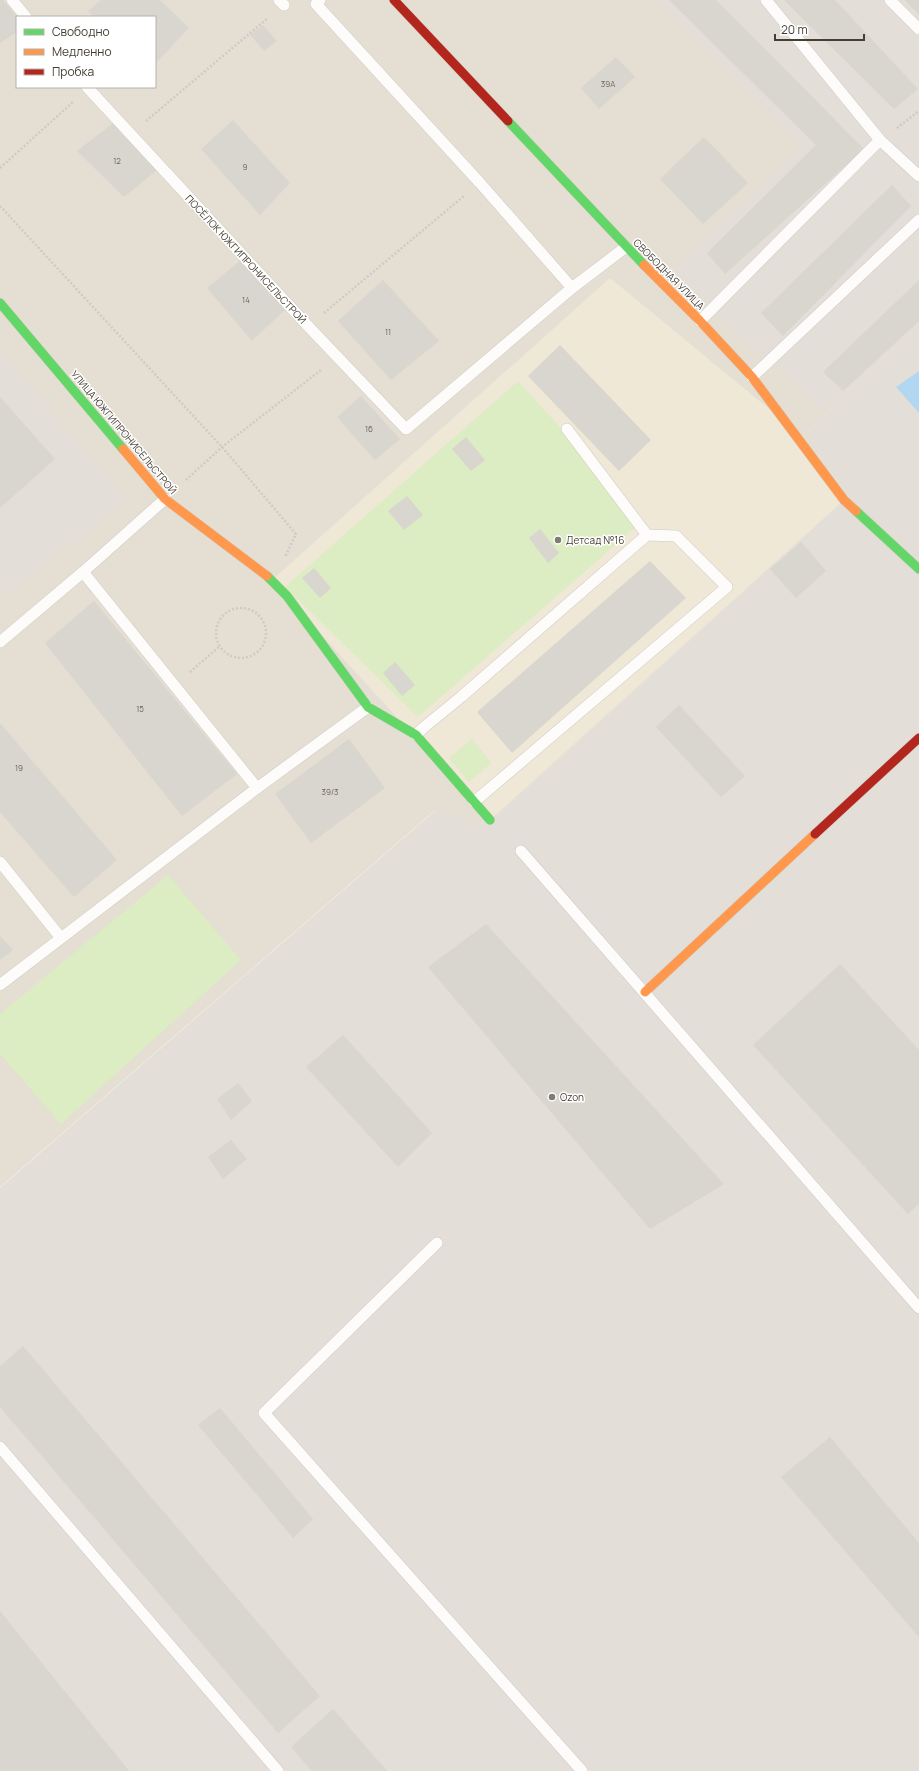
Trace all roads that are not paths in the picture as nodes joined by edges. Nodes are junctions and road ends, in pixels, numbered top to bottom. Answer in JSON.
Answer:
{"nodes":[{"id":1,"x":12,"y":0,"type":"edge"},
{"id":2,"x":320,"y":0,"type":"edge"},
{"id":3,"x":394,"y":0,"type":"edge"},
{"id":4,"x":766,"y":0,"type":"edge"},
{"id":5,"x":890,"y":0,"type":"edge"},
{"id":6,"x":25,"y":16,"type":"edge"},
{"id":7,"x":919,"y":29,"type":"edge"},
{"id":8,"x":88,"y":88,"type":"edge"},
{"id":9,"x":880,"y":140,"type":"junction"},
{"id":10,"x":919,"y":176,"type":"edge"},
{"id":11,"x":919,"y":220,"type":"edge"},
{"id":12,"x":626,"y":247,"type":"junction"},
{"id":13,"x":572,"y":288,"type":"junction"},
{"id":14,"x":0,"y":303,"type":"edge"},
{"id":15,"x":700,"y":321,"type":"junction"},
{"id":16,"x":752,"y":377,"type":"junction"},
{"id":17,"x":567,"y":429,"type":"dead end"},
{"id":18,"x":165,"y":499,"type":"junction"},
{"id":19,"x":647,"y":535,"type":"junction"},
{"id":20,"x":919,"y":569,"type":"edge"},
{"id":21,"x":83,"y":572,"type":"junction"},
{"id":22,"x":0,"y":642,"type":"edge"},
{"id":23,"x":368,"y":706,"type":"junction"},
{"id":24,"x":416,"y":735,"type":"junction"},
{"id":25,"x":919,"y":738,"type":"edge"},
{"id":26,"x":257,"y":788,"type":"junction"},
{"id":27,"x":474,"y":802,"type":"junction"},
{"id":28,"x":490,"y":820,"type":"dead end"},
{"id":29,"x":521,"y":851,"type":"dead end"},
{"id":30,"x":0,"y":862,"type":"edge"},
{"id":31,"x":61,"y":938,"type":"junction"},
{"id":32,"x":0,"y":984,"type":"edge"},
{"id":33,"x":645,"y":992,"type":"junction"},
{"id":34,"x":437,"y":1243,"type":"dead end"},
{"id":35,"x":919,"y":1308,"type":"edge"},
{"id":36,"x":0,"y":1447,"type":"edge"},
{"id":37,"x":278,"y":1771,"type":"edge"},
{"id":38,"x":582,"y":1771,"type":"edge"}],
"edges":[{"from":1,"to":6,"type":"lane"},
{"from":2,"to":13,"type":"lane"},
{"from":3,"to":12,"type":"street","name":"СВОБОДНАЯ УЛИЦА"},
{"from":4,"to":9,"type":"lane"},
{"from":5,"to":7,"type":"lane"},
{"from":8,"to":13,"type":"lane","name":"ПОСЁЛОК ЮЖГИПРОНИСЕЛЬСТРОЙ"},
{"from":9,"to":10,"type":"lane"},
{"from":9,"to":15,"type":"lane"},
{"from":11,"to":16,"type":"lane"},
{"from":12,"to":13,"type":"lane"},
{"from":12,"to":15,"type":"street","name":"СВОБОДНАЯ УЛИЦА"},
{"from":14,"to":18,"type":"street","name":"УЛИЦА ЮЖГИПРОНИСЕЛЬСТРОЙ"},
{"from":15,"to":16,"type":"street","name":"СВОБОДНАЯ УЛИЦА"},
{"from":16,"to":20,"type":"street","name":"СВОБОДНАЯ УЛИЦА"},
{"from":17,"to":19,"type":"lane"},
{"from":18,"to":21,"type":"lane"},
{"from":18,"to":23,"type":"street","name":"УЛИЦА ЮЖГИПРОНИСЕЛЬСТРОЙ"},
{"from":19,"to":24,"type":"lane"},
{"from":19,"to":27,"type":"lane"},
{"from":21,"to":22,"type":"lane"},
{"from":21,"to":26,"type":"lane"},
{"from":23,"to":24,"type":"street","name":"УЛИЦА ЮЖГИПРОНИСЕЛЬСТРОЙ"},
{"from":23,"to":26,"type":"lane"},
{"from":24,"to":27,"type":"street","name":"УЛИЦА ЮЖГИПРОНИСЕЛЬСТРОЙ"},
{"from":25,"to":33,"type":"street"},
{"from":26,"to":31,"type":"lane"},
{"from":27,"to":28,"type":"street","name":"УЛИЦА ЮЖГИПРОНИСЕЛЬСТРОЙ"},
{"from":29,"to":33,"type":"lane"},
{"from":30,"to":31,"type":"lane"},
{"from":31,"to":32,"type":"lane"},
{"from":33,"to":35,"type":"lane"},
{"from":34,"to":38,"type":"lane"},
{"from":36,"to":37,"type":"lane"}]}
